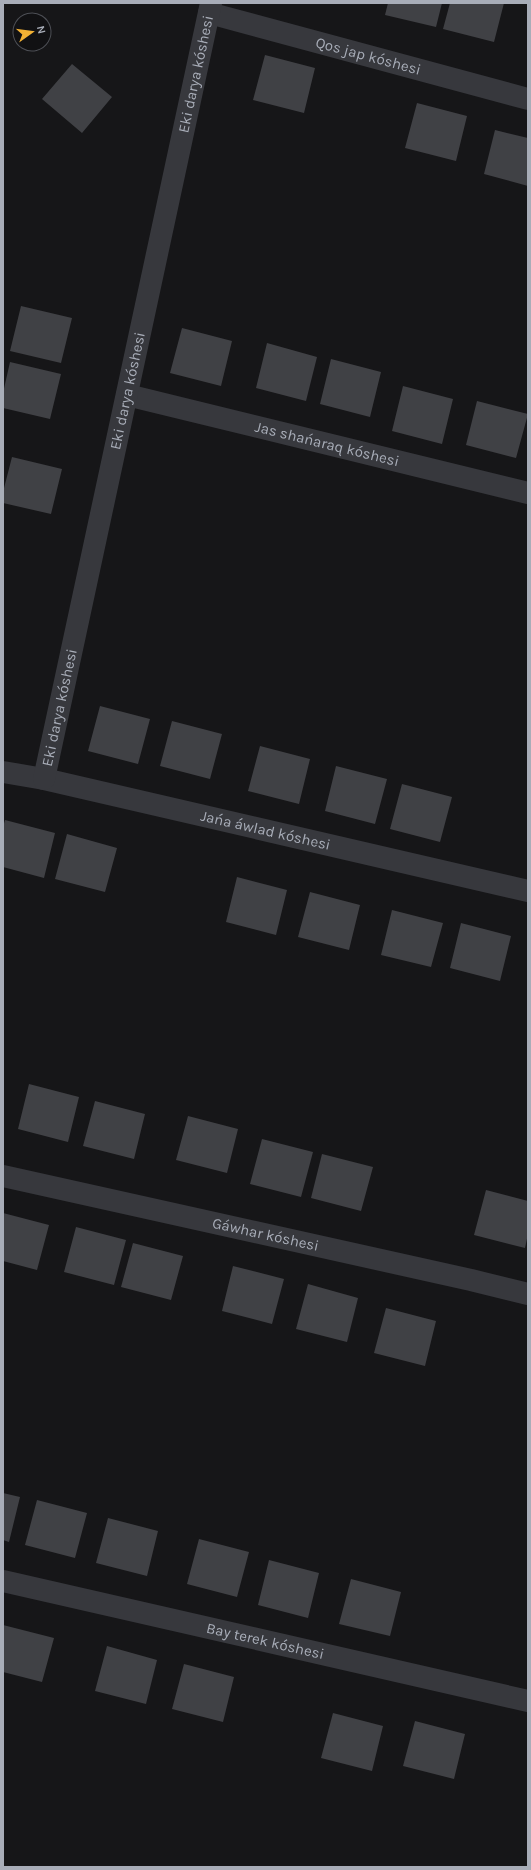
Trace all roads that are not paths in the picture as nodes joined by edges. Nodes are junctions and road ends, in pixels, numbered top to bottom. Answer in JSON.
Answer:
{"nodes":[{"id":1,"x":210,"y":8,"type":"edge"},
{"id":2,"x":528,"y":99,"type":"edge"},
{"id":3,"x":127,"y":395,"type":"junction"},
{"id":4,"x":528,"y":493,"type":"edge"},
{"id":5,"x":3,"y":772,"type":"edge"},
{"id":6,"x":44,"y":780,"type":"junction"},
{"id":7,"x":528,"y":891,"type":"edge"},
{"id":8,"x":3,"y":1176,"type":"edge"},
{"id":9,"x":528,"y":1294,"type":"edge"},
{"id":10,"x":3,"y":1581,"type":"edge"},
{"id":11,"x":528,"y":1701,"type":"edge"}],
"edges":[{"from":1,"to":2,"type":"street","name":"Qos jap kóshesi"},
{"from":1,"to":3,"type":"street","name":"Eki darya kóshesi"},
{"from":3,"to":4,"type":"street","name":"Jas shańaraq kóshesi"},
{"from":3,"to":6,"type":"street","name":"Eki darya kóshesi"},
{"from":5,"to":6,"type":"street","name":"Jańa áwlad kóshesi"},
{"from":6,"to":7,"type":"street","name":"Jańa áwlad kóshesi"},
{"from":8,"to":9,"type":"street","name":"Gáwhar kóshesi"},
{"from":10,"to":11,"type":"street","name":"Bay terek kóshesi"}]}
